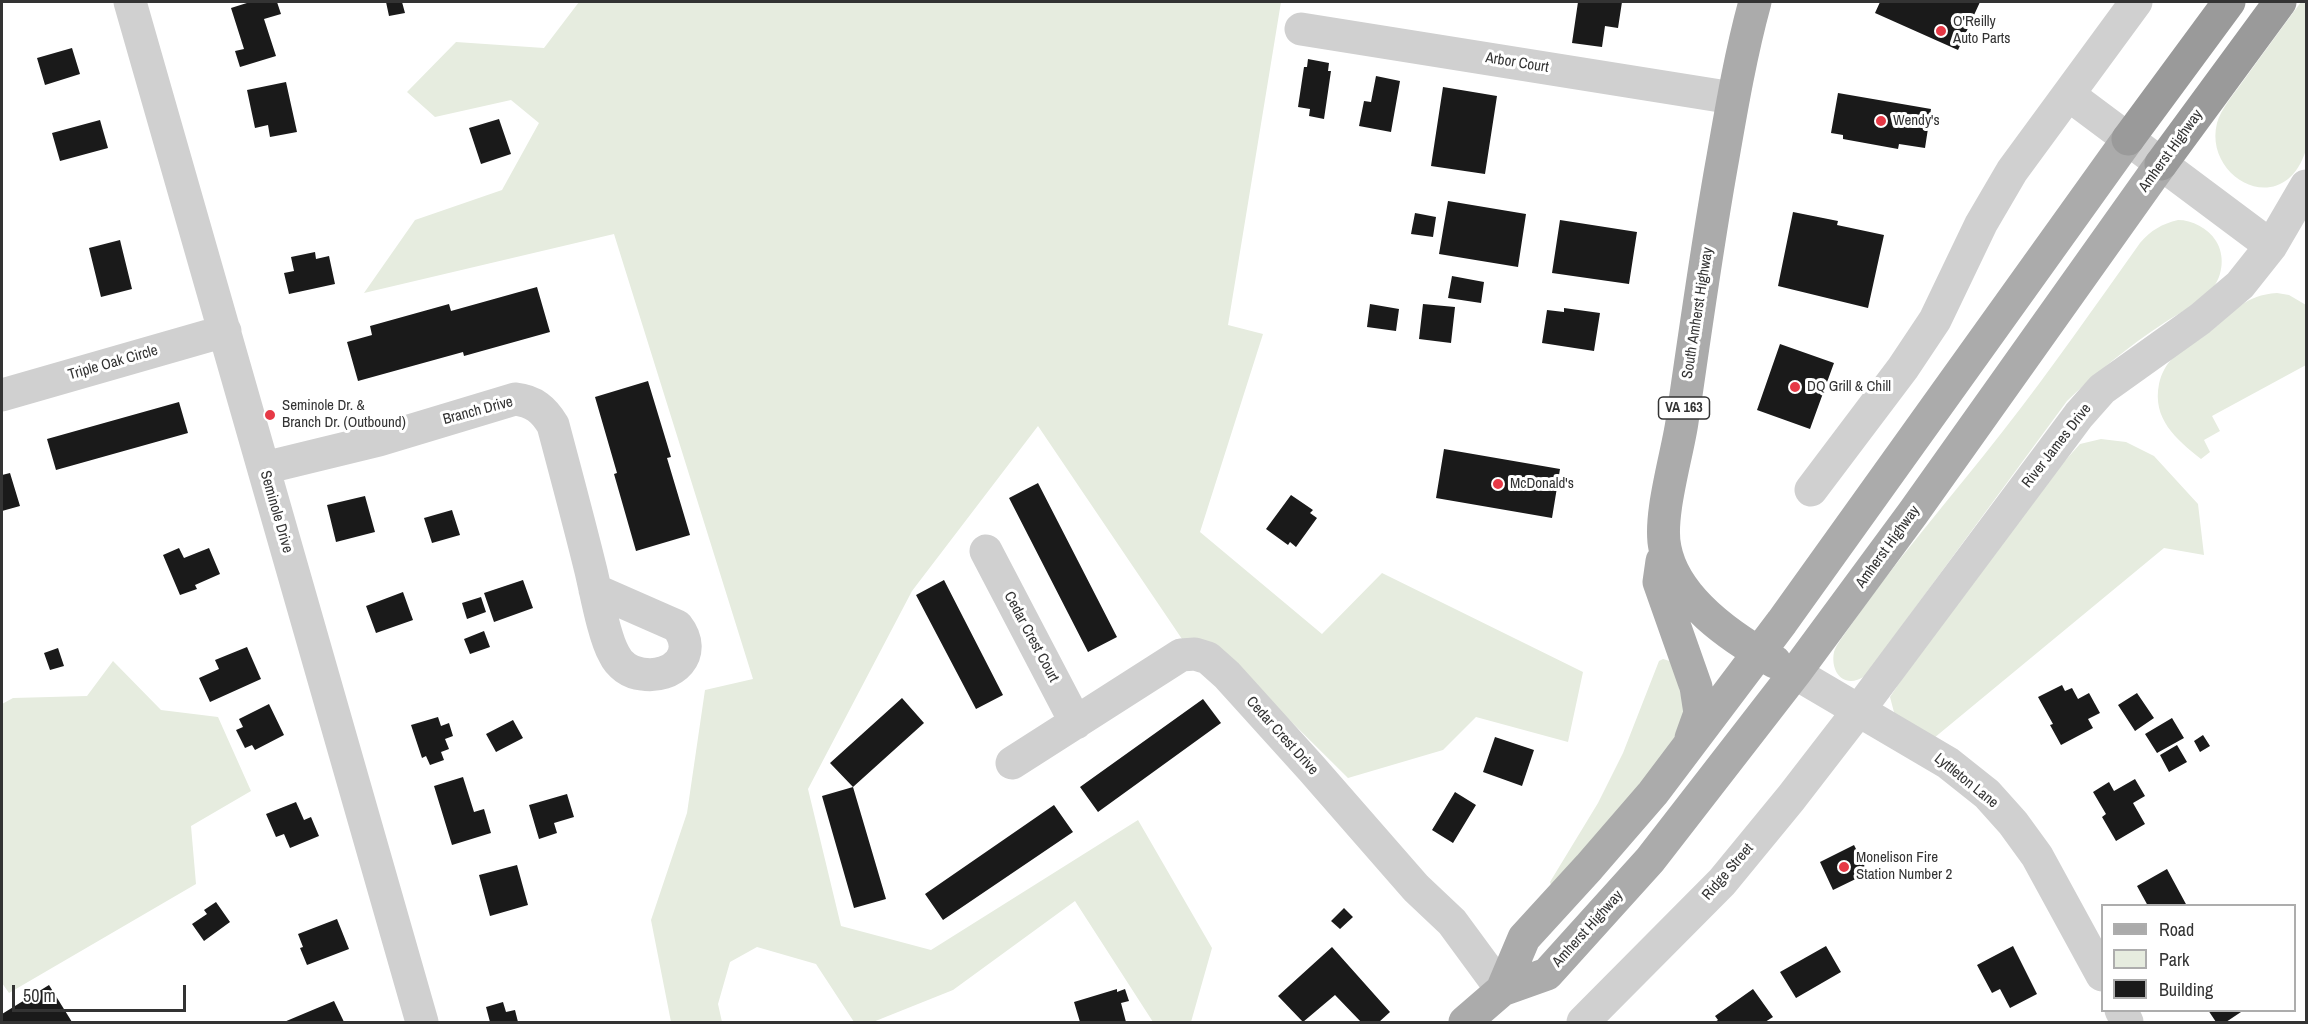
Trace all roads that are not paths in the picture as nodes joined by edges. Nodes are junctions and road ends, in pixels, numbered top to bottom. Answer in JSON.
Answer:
{"nodes":[{"id":1,"x":130,"y":2,"type":"edge"},
{"id":2,"x":1755,"y":2,"type":"edge"},
{"id":3,"x":2136,"y":2,"type":"edge"},
{"id":4,"x":2229,"y":2,"type":"edge"},
{"id":5,"x":2280,"y":2,"type":"edge"},
{"id":6,"x":1301,"y":29,"type":"dead end"},
{"id":7,"x":2069,"y":95,"type":"junction"},
{"id":8,"x":1733,"y":98,"type":"junction"},
{"id":9,"x":2128,"y":139,"type":"junction"},
{"id":10,"x":2161,"y":164,"type":"junction"},
{"id":11,"x":2307,"y":186,"type":"edge"},
{"id":12,"x":2271,"y":246,"type":"junction"},
{"id":13,"x":225,"y":331,"type":"junction"},
{"id":14,"x":2,"y":395,"type":"edge"},
{"id":15,"x":264,"y":468,"type":"junction"},
{"id":16,"x":1811,"y":490,"type":"dead end"},
{"id":17,"x":1665,"y":548,"type":"junction"},
{"id":18,"x":986,"y":551,"type":"dead end"},
{"id":19,"x":596,"y":590,"type":"dead end"},
{"id":20,"x":1757,"y":652,"type":"junction"},
{"id":21,"x":1795,"y":673,"type":"junction"},
{"id":22,"x":1859,"y":710,"type":"junction"},
{"id":23,"x":1076,"y":723,"type":"junction"},
{"id":24,"x":1687,"y":748,"type":"junction"},
{"id":25,"x":1012,"y":763,"type":"dead end"},
{"id":26,"x":2101,"y":971,"type":"edge"},
{"id":27,"x":1503,"y":990,"type":"junction"},
{"id":28,"x":422,"y":1023,"type":"edge"},
{"id":29,"x":1465,"y":1023,"type":"edge"},
{"id":30,"x":1582,"y":1023,"type":"edge"}],
"edges":[{"from":1,"to":13,"type":"street","name":"Seminole Drive"},
{"from":2,"to":8,"type":"main road","name":"South Amherst Highway","number":"VA 163"},
{"from":3,"to":7,"type":"street"},
{"from":4,"to":9,"type":"highway"},
{"from":5,"to":10,"type":"highway","name":"Amherst Highway"},
{"from":6,"to":8,"type":"street","name":"Arbor Court"},
{"from":7,"to":9,"type":"street"},
{"from":7,"to":16,"type":"street"},
{"from":8,"to":17,"type":"main road","name":"South Amherst Highway","number":"VA 163"},
{"from":9,"to":10,"type":"street"},
{"from":9,"to":20,"type":"main road"},
{"from":10,"to":12,"type":"street"},
{"from":10,"to":21,"type":"main road","name":"Amherst Highway"},
{"from":11,"to":12,"type":"street","name":"River James Drive"},
{"from":12,"to":22,"type":"street","name":"River James Drive"},
{"from":13,"to":14,"type":"street","name":"Triple Oak Circle"},
{"from":13,"to":15,"type":"street","name":"Seminole Drive"},
{"from":15,"to":19,"type":"street","name":"Branch Drive"},
{"from":15,"to":28,"type":"street","name":"Seminole Drive"},
{"from":17,"to":20,"type":"main road","name":"South Amherst Highway","number":"VA 163"},
{"from":17,"to":24,"type":"main road"},
{"from":18,"to":23,"type":"street","name":"Cedar Crest Court"},
{"from":20,"to":21,"type":"main road","name":"South Amherst Highway","number":"VA 163"},
{"from":20,"to":24,"type":"main road"},
{"from":21,"to":22,"type":"street","name":"Lyttleton Lane"},
{"from":21,"to":27,"type":"main road","name":"Amherst Highway"},
{"from":22,"to":26,"type":"street","name":"Lyttleton Lane"},
{"from":22,"to":30,"type":"street","name":"Ridge Street"},
{"from":23,"to":25,"type":"street","name":"Cedar Crest Drive"},
{"from":23,"to":27,"type":"street","name":"Cedar Crest Drive"},
{"from":24,"to":27,"type":"main road"},
{"from":27,"to":29,"type":"main road"}]}
